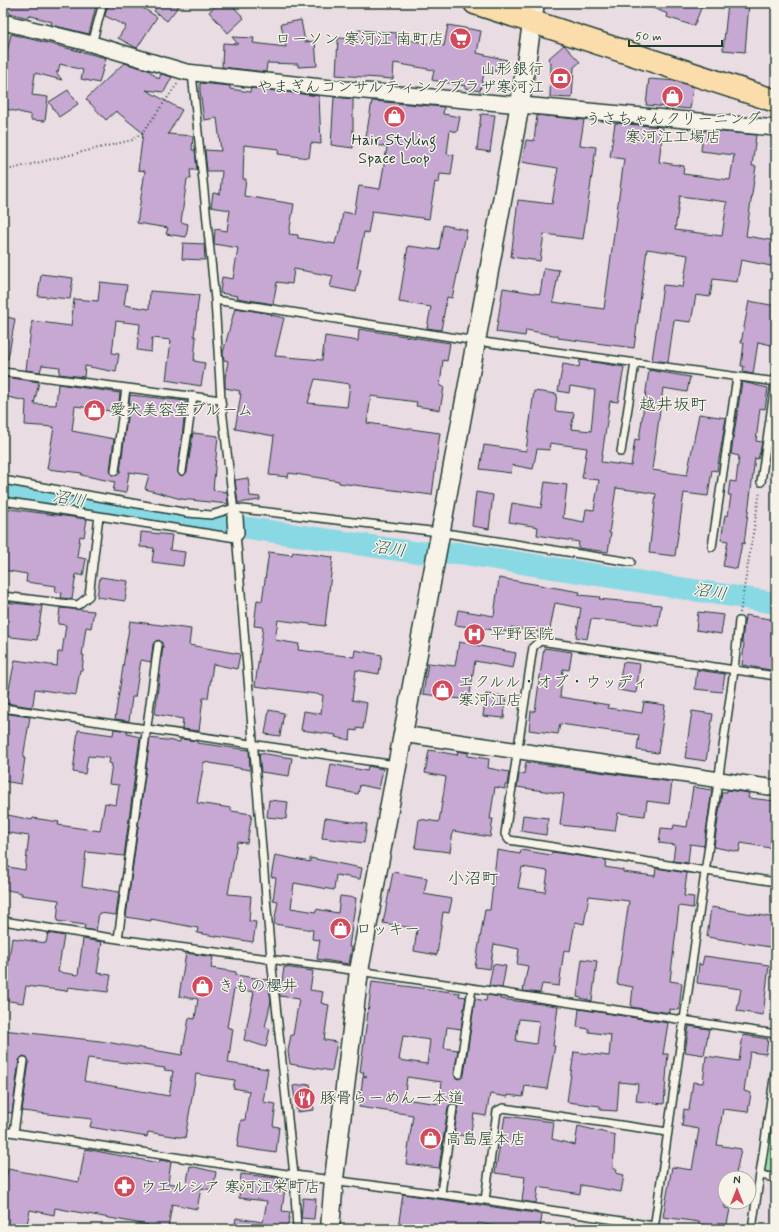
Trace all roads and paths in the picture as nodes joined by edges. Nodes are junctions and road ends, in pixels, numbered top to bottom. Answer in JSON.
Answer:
{"nodes":[{"id":1,"x":103,"y":3,"type":"edge"},
{"id":2,"x":475,"y":3,"type":"edge"},
{"id":3,"x":534,"y":12,"type":"edge"},
{"id":4,"x":3,"y":22,"type":"edge"},
{"id":5,"x":92,"y":44,"type":"junction"},
{"id":6,"x":189,"y":72,"type":"junction"},
{"id":7,"x":776,"y":101,"type":"edge"},
{"id":8,"x":520,"y":104,"type":"junction"},
{"id":9,"x":776,"y":128,"type":"edge"},
{"id":10,"x":3,"y":171,"type":"edge"},
{"id":11,"x":215,"y":300,"type":"junction"},
{"id":12,"x":476,"y":341,"type":"junction"},
{"id":13,"x":635,"y":363,"type":"junction"},
{"id":14,"x":3,"y":372,"type":"edge"},
{"id":15,"x":737,"y":377,"type":"junction"},
{"id":16,"x":776,"y":380,"type":"edge"},
{"id":17,"x":126,"y":388,"type":"junction"},
{"id":18,"x":193,"y":396,"type":"junction"},
{"id":19,"x":221,"y":400,"type":"junction"},
{"id":20,"x":621,"y":452,"type":"dead end"},
{"id":21,"x":115,"y":471,"type":"dead end"},
{"id":22,"x":182,"y":471,"type":"dead end"},
{"id":23,"x":3,"y":480,"type":"edge"},
{"id":24,"x":761,"y":482,"type":"joint"},
{"id":25,"x":3,"y":501,"type":"edge"},
{"id":26,"x":99,"y":516,"type":"junction"},
{"id":27,"x":235,"y":524,"type":"junction"},
{"id":28,"x":439,"y":532,"type":"junction"},
{"id":29,"x":712,"y":547,"type":"dead end"},
{"id":30,"x":631,"y":562,"type":"dead end"},
{"id":31,"x":3,"y":596,"type":"edge"},
{"id":32,"x":739,"y":621,"type":"joint"},
{"id":33,"x":158,"y":645,"type":"dead end"},
{"id":34,"x":734,"y":670,"type":"junction"},
{"id":35,"x":776,"y":676,"type":"edge"},
{"id":36,"x":3,"y":708,"type":"edge"},
{"id":37,"x":146,"y":728,"type":"junction"},
{"id":38,"x":402,"y":734,"type":"junction"},
{"id":39,"x":253,"y":744,"type":"junction"},
{"id":40,"x":517,"y":750,"type":"junction"},
{"id":41,"x":396,"y":765,"type":"junction"},
{"id":42,"x":718,"y":779,"type":"junction"},
{"id":43,"x":776,"y":788,"type":"edge"},
{"id":44,"x":706,"y":872,"type":"junction"},
{"id":45,"x":776,"y":882,"type":"edge"},
{"id":46,"x":3,"y":921,"type":"edge"},
{"id":47,"x":118,"y":939,"type":"junction"},
{"id":48,"x":271,"y":958,"type":"junction"},
{"id":49,"x":359,"y":971,"type":"junction"},
{"id":50,"x":472,"y":988,"type":"junction"},
{"id":51,"x":685,"y":1020,"type":"junction"},
{"id":52,"x":776,"y":1034,"type":"edge"},
{"id":53,"x":24,"y":1061,"type":"dead end"},
{"id":54,"x":776,"y":1065,"type":"edge"},
{"id":55,"x":459,"y":1074,"type":"dead end"},
{"id":56,"x":453,"y":1108,"type":"dead end"},
{"id":57,"x":3,"y":1131,"type":"edge"},
{"id":58,"x":14,"y":1132,"type":"junction"},
{"id":59,"x":668,"y":1132,"type":"junction"},
{"id":60,"x":294,"y":1175,"type":"junction"},
{"id":61,"x":760,"y":1176,"type":"junction"},
{"id":62,"x":776,"y":1178,"type":"edge"},
{"id":63,"x":334,"y":1179,"type":"junction"},
{"id":64,"x":441,"y":1193,"type":"junction"},
{"id":65,"x":485,"y":1200,"type":"junction"},
{"id":66,"x":654,"y":1228,"type":"edge"},
{"id":67,"x":297,"y":1229,"type":"edge"},
{"id":68,"x":330,"y":1229,"type":"edge"},
{"id":69,"x":752,"y":1229,"type":"edge"}],
"edges":[{"from":1,"to":5,"type":"lane"},
{"from":2,"to":3,"type":"main road"},
{"from":3,"to":7,"type":"main road"},
{"from":3,"to":8,"type":"street"},
{"from":4,"to":5,"type":"street"},
{"from":5,"to":6,"type":"street"},
{"from":6,"to":8,"type":"street"},
{"from":6,"to":10,"type":"path"},
{"from":6,"to":11,"type":"lane"},
{"from":8,"to":9,"type":"street"},
{"from":8,"to":12,"type":"street"},
{"from":11,"to":12,"type":"lane"},
{"from":11,"to":19,"type":"lane"},
{"from":12,"to":13,"type":"lane"},
{"from":12,"to":28,"type":"street"},
{"from":13,"to":15,"type":"lane"},
{"from":13,"to":20,"type":"lane"},
{"from":14,"to":17,"type":"lane"},
{"from":15,"to":16,"type":"lane"},
{"from":15,"to":29,"type":"lane"},
{"from":16,"to":24,"type":"lane"},
{"from":17,"to":18,"type":"lane"},
{"from":17,"to":21,"type":"lane"},
{"from":18,"to":19,"type":"lane"},
{"from":18,"to":22,"type":"lane"},
{"from":19,"to":27,"type":"lane"},
{"from":23,"to":27,"type":"lane"},
{"from":24,"to":32,"type":"path"},
{"from":25,"to":26,"type":"lane"},
{"from":26,"to":27,"type":"lane"},
{"from":26,"to":31,"type":"lane"},
{"from":27,"to":28,"type":"lane"},
{"from":27,"to":39,"type":"lane"},
{"from":28,"to":30,"type":"lane"},
{"from":28,"to":38,"type":"street"},
{"from":32,"to":34,"type":"lane"},
{"from":33,"to":37,"type":"lane"},
{"from":34,"to":35,"type":"lane"},
{"from":34,"to":40,"type":"lane"},
{"from":34,"to":42,"type":"lane"},
{"from":36,"to":37,"type":"lane"},
{"from":37,"to":39,"type":"lane"},
{"from":37,"to":47,"type":"lane"},
{"from":38,"to":40,"type":"street"},
{"from":38,"to":41,"type":"street"},
{"from":39,"to":41,"type":"lane"},
{"from":39,"to":48,"type":"lane"},
{"from":40,"to":42,"type":"street"},
{"from":40,"to":44,"type":"lane"},
{"from":41,"to":49,"type":"street"},
{"from":42,"to":43,"type":"street"},
{"from":42,"to":44,"type":"lane"},
{"from":44,"to":45,"type":"lane"},
{"from":44,"to":51,"type":"lane"},
{"from":46,"to":47,"type":"lane"},
{"from":47,"to":48,"type":"lane"},
{"from":48,"to":49,"type":"lane"},
{"from":48,"to":60,"type":"lane"},
{"from":49,"to":50,"type":"lane"},
{"from":49,"to":63,"type":"street"},
{"from":50,"to":51,"type":"lane"},
{"from":50,"to":55,"type":"lane"},
{"from":51,"to":52,"type":"lane"},
{"from":51,"to":59,"type":"lane"},
{"from":53,"to":58,"type":"lane"},
{"from":54,"to":61,"type":"lane"},
{"from":56,"to":64,"type":"lane"},
{"from":57,"to":58,"type":"lane"},
{"from":58,"to":60,"type":"lane"},
{"from":59,"to":65,"type":"lane"},
{"from":59,"to":66,"type":"lane"},
{"from":60,"to":63,"type":"lane"},
{"from":60,"to":67,"type":"lane"},
{"from":61,"to":62,"type":"lane"},
{"from":61,"to":69,"type":"lane"},
{"from":63,"to":64,"type":"lane"},
{"from":63,"to":68,"type":"street"},
{"from":64,"to":65,"type":"lane"},
{"from":65,"to":66,"type":"lane"}]}
